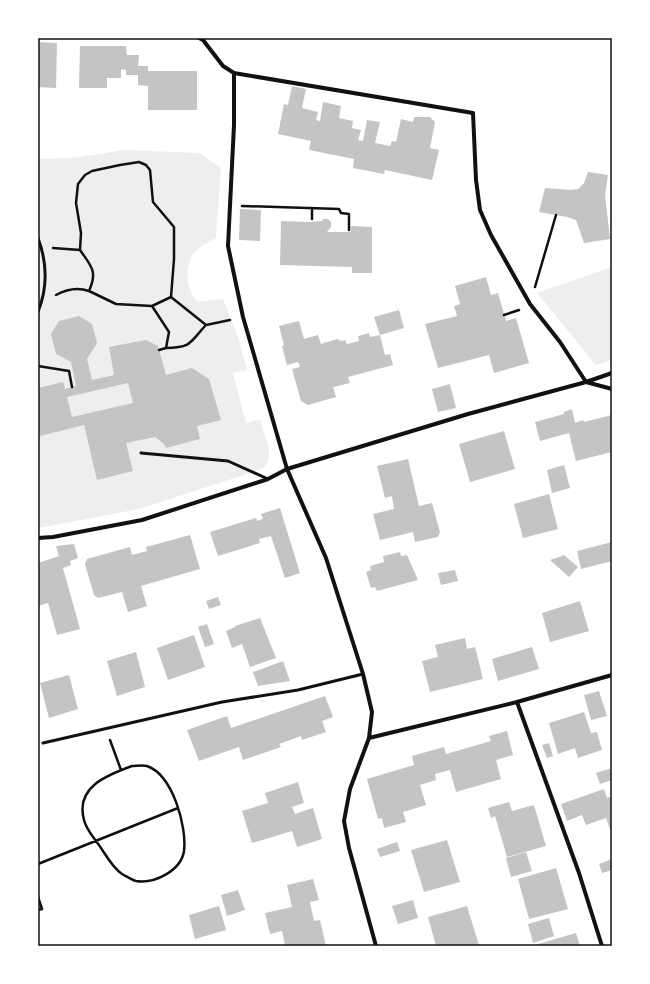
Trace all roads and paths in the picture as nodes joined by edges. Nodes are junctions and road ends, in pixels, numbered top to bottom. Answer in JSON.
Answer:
{"nodes":[{"id":1,"x":199,"y":38,"type":"edge"},
{"id":2,"x":234,"y":73,"type":"junction"},
{"id":3,"x":229,"y":205,"type":"junction"},
{"id":4,"x":312,"y":208,"type":"junction"},
{"id":5,"x":556,"y":215,"type":"dead end"},
{"id":6,"x":312,"y":219,"type":"dead end"},
{"id":7,"x":349,"y":230,"type":"dead end"},
{"id":8,"x":38,"y":238,"type":"edge"},
{"id":9,"x":42,"y":250,"type":"junction"},
{"id":10,"x":80,"y":250,"type":"junction"},
{"id":11,"x":89,"y":291,"type":"junction"},
{"id":12,"x":171,"y":297,"type":"junction"},
{"id":13,"x":42,"y":303,"type":"junction"},
{"id":14,"x":530,"y":304,"type":"junction"},
{"id":15,"x":152,"y":306,"type":"junction"},
{"id":16,"x":38,"y":312,"type":"edge"},
{"id":17,"x":243,"y":318,"type":"junction"},
{"id":18,"x":206,"y":325,"type":"junction"},
{"id":19,"x":166,"y":348,"type":"junction"},
{"id":20,"x":159,"y":350,"type":"dead end"},
{"id":21,"x":38,"y":366,"type":"edge"},
{"id":22,"x":612,"y":374,"type":"edge"},
{"id":23,"x":586,"y":382,"type":"junction"},
{"id":24,"x":72,"y":387,"type":"dead end"},
{"id":25,"x":612,"y":389,"type":"edge"},
{"id":26,"x":141,"y":453,"type":"dead end"},
{"id":27,"x":287,"y":469,"type":"junction"},
{"id":28,"x":268,"y":479,"type":"junction"},
{"id":29,"x":38,"y":538,"type":"edge"},
{"id":30,"x":363,"y":674,"type":"junction"},
{"id":31,"x":612,"y":675,"type":"edge"},
{"id":32,"x":517,"y":702,"type":"junction"},
{"id":33,"x":106,"y":729,"type":"junction"},
{"id":34,"x":369,"y":738,"type":"junction"},
{"id":35,"x":43,"y":743,"type":"dead end"},
{"id":36,"x":121,"y":770,"type":"junction"},
{"id":37,"x":178,"y":808,"type":"junction"},
{"id":38,"x":97,"y":841,"type":"junction"},
{"id":39,"x":38,"y":864,"type":"edge"},
{"id":40,"x":38,"y":897,"type":"edge"},
{"id":41,"x":38,"y":910,"type":"edge"},
{"id":42,"x":376,"y":946,"type":"edge"},
{"id":43,"x":602,"y":946,"type":"edge"}],
"edges":[{"from":1,"to":2,"type":"street"},
{"from":2,"to":3,"type":"street"},
{"from":2,"to":14,"type":"street"},
{"from":3,"to":4,"type":"path"},
{"from":3,"to":17,"type":"street"},
{"from":4,"to":6,"type":"path"},
{"from":4,"to":7,"type":"path"},
{"from":5,"to":14,"type":"path"},
{"from":8,"to":9,"type":"lane"},
{"from":9,"to":10,"type":"path"},
{"from":9,"to":13,"type":"lane"},
{"from":10,"to":11,"type":"path"},
{"from":10,"to":12,"type":"path"},
{"from":11,"to":13,"type":"path"},
{"from":11,"to":15,"type":"path"},
{"from":12,"to":15,"type":"path"},
{"from":12,"to":18,"type":"path"},
{"from":13,"to":16,"type":"lane"},
{"from":14,"to":23,"type":"street"},
{"from":15,"to":19,"type":"path"},
{"from":17,"to":18,"type":"path"},
{"from":17,"to":27,"type":"street"},
{"from":18,"to":19,"type":"path"},
{"from":19,"to":20,"type":"path"},
{"from":21,"to":24,"type":"path"},
{"from":22,"to":23,"type":"street"},
{"from":23,"to":25,"type":"street"},
{"from":23,"to":27,"type":"street"},
{"from":26,"to":28,"type":"lane"},
{"from":27,"to":28,"type":"street"},
{"from":27,"to":30,"type":"street"},
{"from":28,"to":29,"type":"street"},
{"from":30,"to":33,"type":"lane"},
{"from":30,"to":34,"type":"street"},
{"from":31,"to":32,"type":"street"},
{"from":32,"to":34,"type":"street"},
{"from":32,"to":43,"type":"street"},
{"from":33,"to":35,"type":"lane"},
{"from":33,"to":36,"type":"path"},
{"from":34,"to":42,"type":"street"},
{"from":36,"to":37,"type":"path"},
{"from":36,"to":38,"type":"path"},
{"from":37,"to":38,"type":"path"},
{"from":37,"to":38,"type":"path"},
{"from":38,"to":39,"type":"path"},
{"from":40,"to":41,"type":"path"}]}
